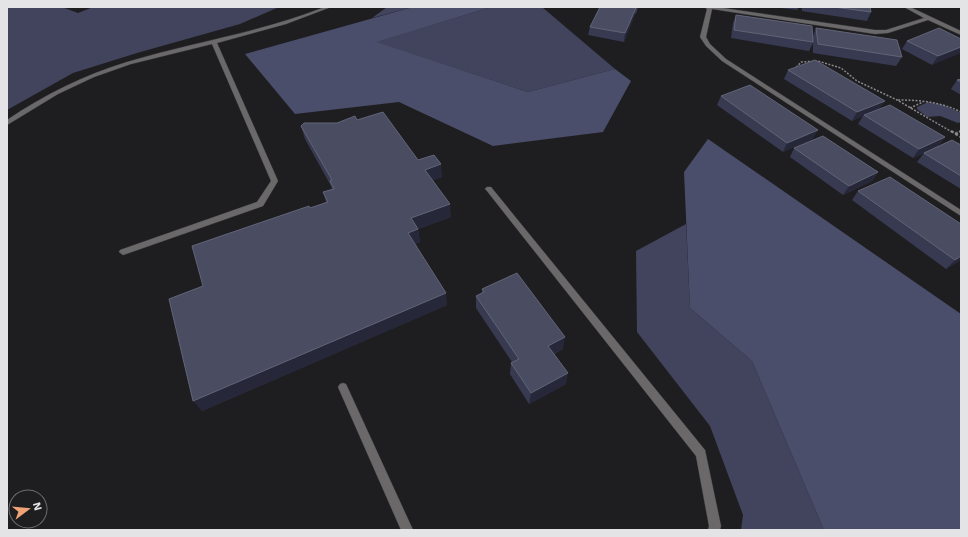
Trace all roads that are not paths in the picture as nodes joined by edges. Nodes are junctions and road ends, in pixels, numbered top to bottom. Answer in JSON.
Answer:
{"nodes":[{"id":1,"x":329,"y":7,"type":"edge"},
{"id":2,"x":706,"y":7,"type":"edge"},
{"id":3,"x":710,"y":7,"type":"edge"},
{"id":4,"x":906,"y":7,"type":"edge"},
{"id":5,"x":928,"y":18,"type":"junction"},
{"id":6,"x":961,"y":34,"type":"edge"},
{"id":7,"x":213,"y":41,"type":"junction"},
{"id":8,"x":7,"y":123,"type":"edge"},
{"id":9,"x":489,"y":189,"type":"dead end"},
{"id":10,"x":961,"y":213,"type":"edge"},
{"id":11,"x":123,"y":252,"type":"dead end"},
{"id":12,"x":343,"y":388,"type":"dead end"},
{"id":13,"x":407,"y":530,"type":"edge"},
{"id":14,"x":714,"y":530,"type":"edge"}],
"edges":[{"from":1,"to":7,"type":"lane"},
{"from":2,"to":3,"type":"lane"},
{"from":3,"to":5,"type":"lane"},
{"from":3,"to":10,"type":"lane"},
{"from":4,"to":5,"type":"lane"},
{"from":5,"to":6,"type":"lane"},
{"from":7,"to":8,"type":"lane"},
{"from":7,"to":11,"type":"lane"},
{"from":9,"to":14,"type":"lane"},
{"from":12,"to":13,"type":"lane"}]}
